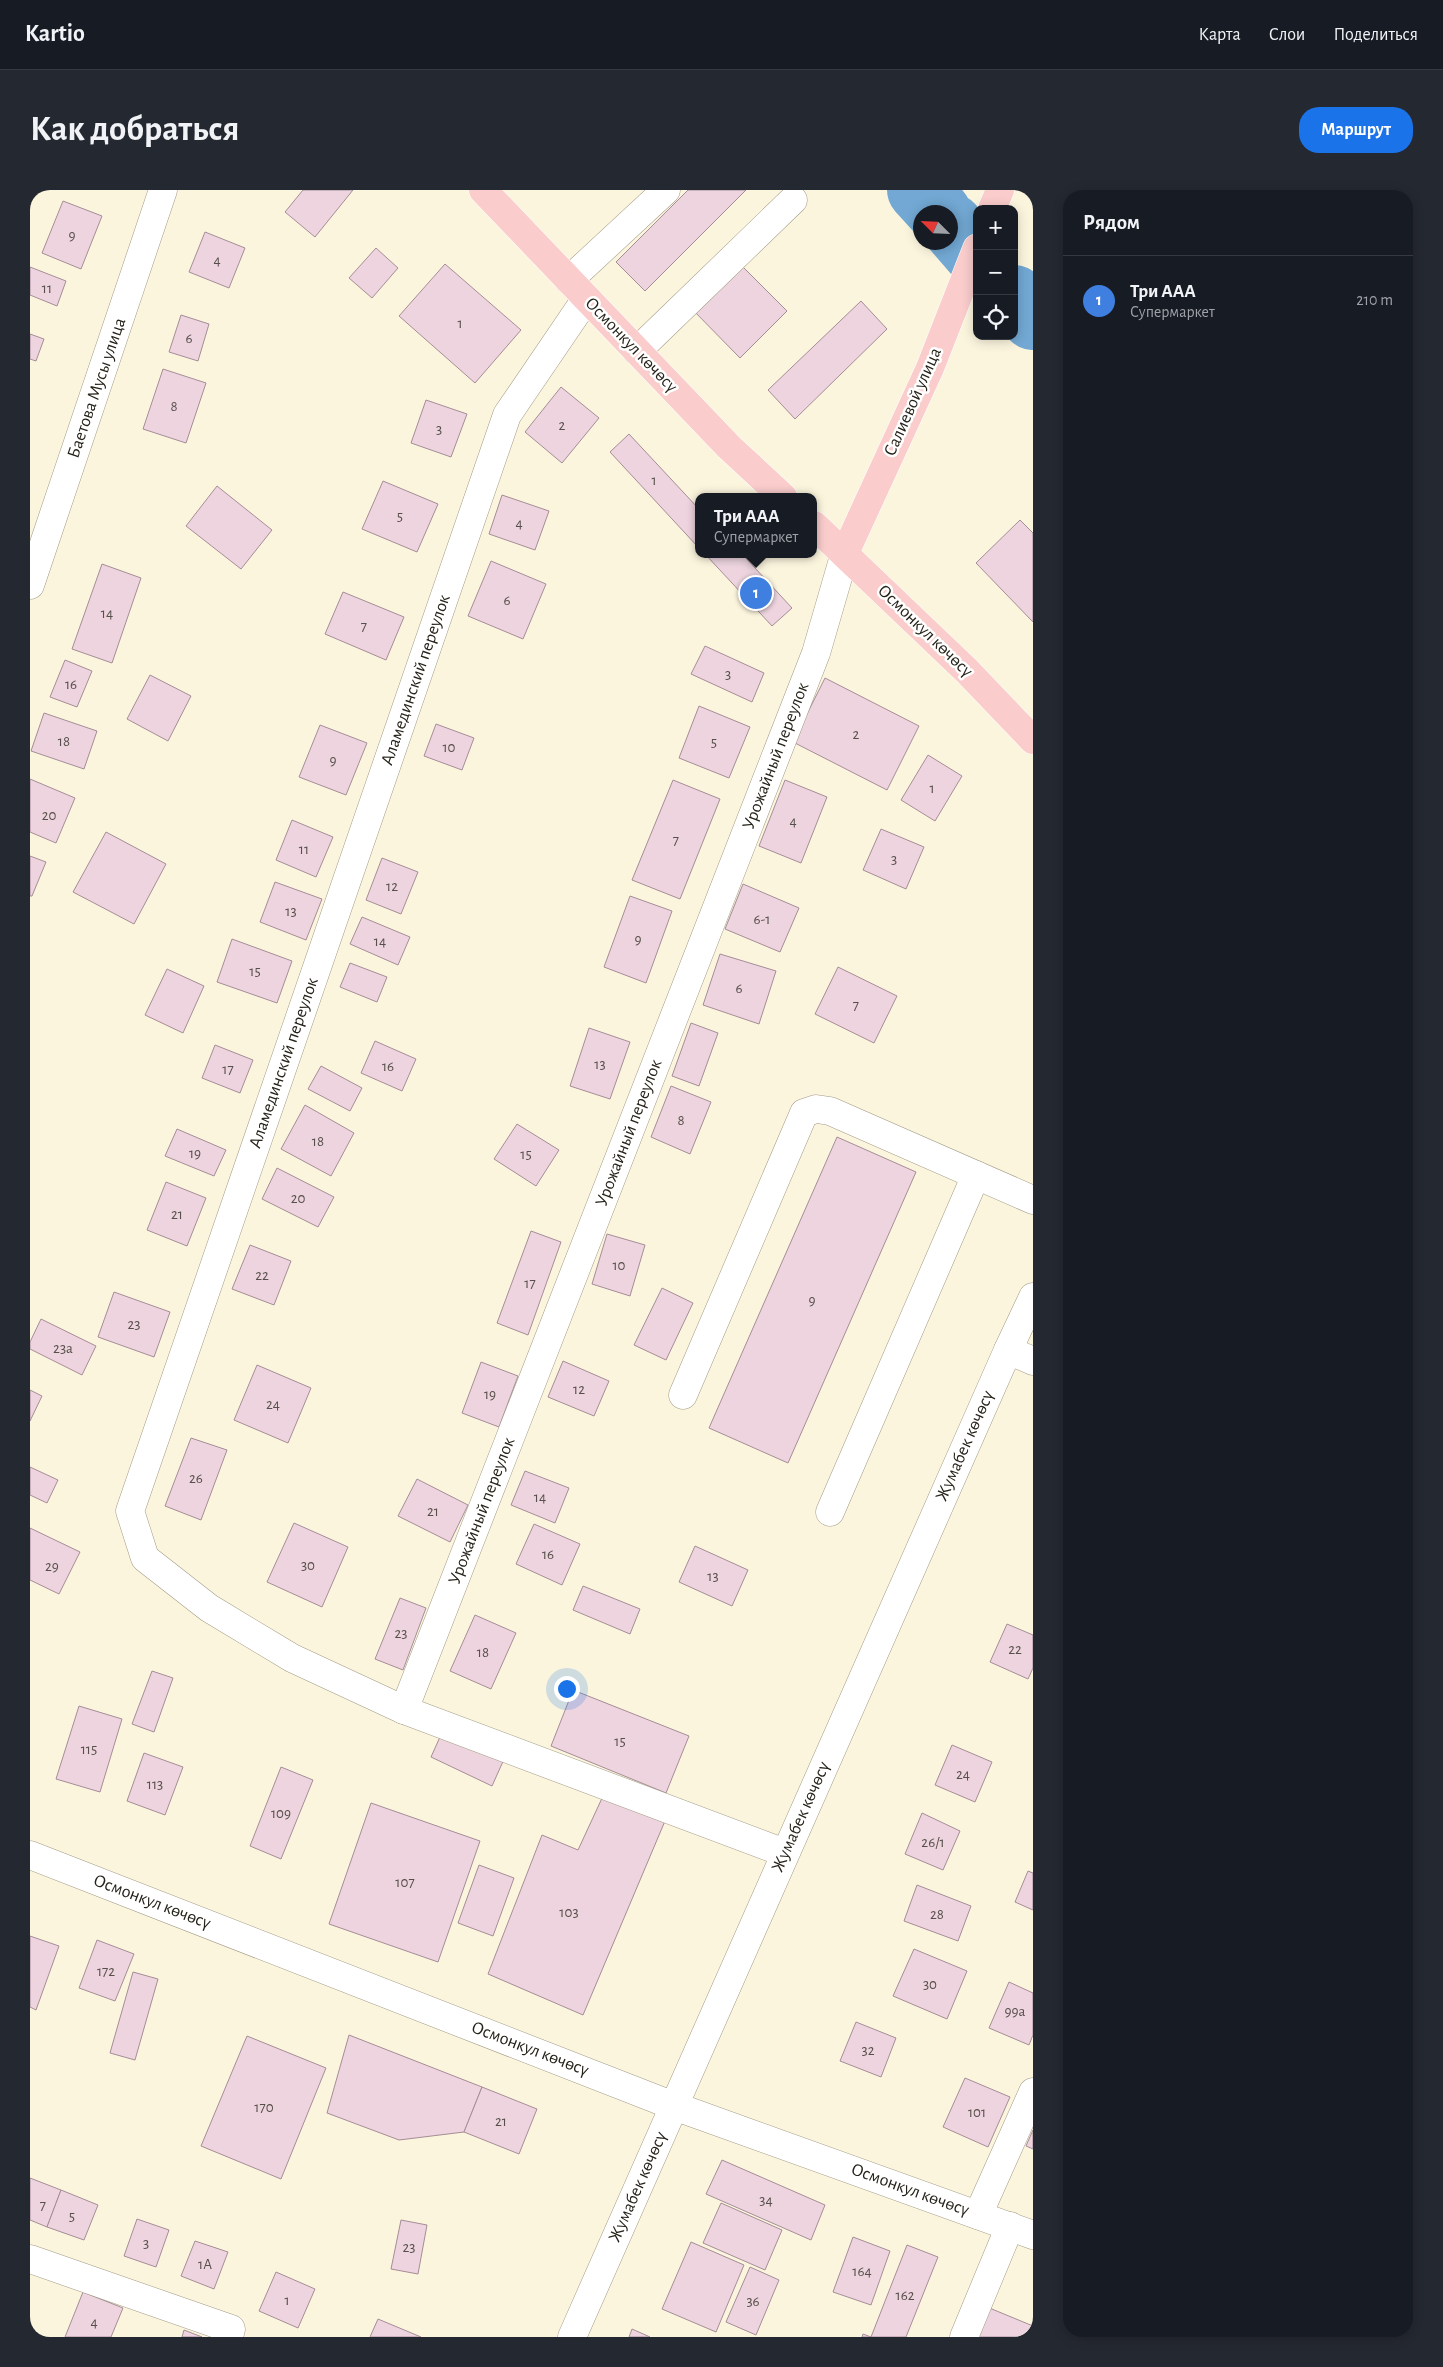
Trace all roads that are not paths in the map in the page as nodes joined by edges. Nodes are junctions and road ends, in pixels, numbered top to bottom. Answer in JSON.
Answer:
{"nodes":[{"id":1,"x":163,"y":190,"type":"edge"},
{"id":2,"x":483,"y":190,"type":"edge"},
{"id":3,"x":666,"y":190,"type":"edge"},
{"id":4,"x":1000,"y":190,"type":"edge"},
{"id":5,"x":793,"y":200,"type":"dead end"},
{"id":6,"x":994,"y":205,"type":"edge"},
{"id":7,"x":976,"y":250,"type":"edge"},
{"id":8,"x":577,"y":289,"type":"junction"},
{"id":9,"x":637,"y":351,"type":"junction"},
{"id":10,"x":779,"y":493,"type":"edge"},
{"id":11,"x":817,"y":528,"type":"edge"},
{"id":12,"x":845,"y":553,"type":"junction"},
{"id":13,"x":30,"y":585,"type":"edge"},
{"id":14,"x":1033,"y":740,"type":"edge"},
{"id":15,"x":976,"y":1175,"type":"junction"},
{"id":16,"x":1033,"y":1200,"type":"edge"},
{"id":17,"x":1033,"y":1297,"type":"edge"},
{"id":18,"x":1008,"y":1350,"type":"junction"},
{"id":19,"x":1033,"y":1361,"type":"edge"},
{"id":20,"x":683,"y":1394,"type":"dead end"},
{"id":21,"x":830,"y":1512,"type":"dead end"},
{"id":22,"x":404,"y":1710,"type":"junction"},
{"id":23,"x":785,"y":1853,"type":"junction"},
{"id":24,"x":30,"y":1855,"type":"edge"},
{"id":25,"x":1033,"y":2092,"type":"edge"},
{"id":26,"x":674,"y":2106,"type":"junction"},
{"id":27,"x":978,"y":2215,"type":"junction"},
{"id":28,"x":1022,"y":2231,"type":"edge"},
{"id":29,"x":30,"y":2259,"type":"edge"},
{"id":30,"x":229,"y":2337,"type":"edge"},
{"id":31,"x":572,"y":2337,"type":"edge"},
{"id":32,"x":964,"y":2337,"type":"edge"}],
"edges":[{"from":1,"to":13,"type":"street","name":"Баетова Мусы улица"},
{"from":2,"to":8,"type":"main road","name":"Осмонкул көчөсү"},
{"from":3,"to":8,"type":"street","name":"Аламединский переулок"},
{"from":4,"to":6,"type":"main road"},
{"from":5,"to":9,"type":"street"},
{"from":7,"to":12,"type":"main road","name":"Салиевой улица"},
{"from":8,"to":9,"type":"main road","name":"Осмонкул көчөсү"},
{"from":8,"to":22,"type":"street","name":"Аламединский переулок"},
{"from":9,"to":10,"type":"main road","name":"Осмонкул көчөсү"},
{"from":11,"to":12,"type":"main road","name":"Осмонкул көчөсү"},
{"from":12,"to":14,"type":"main road","name":"Осмонкул көчөсү"},
{"from":12,"to":22,"type":"street","name":"Урожайный переулок"},
{"from":15,"to":16,"type":"street"},
{"from":15,"to":20,"type":"street"},
{"from":15,"to":21,"type":"street"},
{"from":17,"to":18,"type":"street","name":"Жумабек көчөсү"},
{"from":18,"to":19,"type":"street"},
{"from":18,"to":23,"type":"street","name":"Жумабек көчөсү"},
{"from":22,"to":23,"type":"street","name":"Аламединский переулок"},
{"from":23,"to":26,"type":"street","name":"Жумабек көчөсү"},
{"from":24,"to":26,"type":"street","name":"Осмонкул көчөсү"},
{"from":25,"to":27,"type":"street"},
{"from":26,"to":27,"type":"street","name":"Осмонкул көчөсү"},
{"from":26,"to":31,"type":"street","name":"Жумабек көчөсү"},
{"from":27,"to":28,"type":"street","name":"Осмонкул көчөсү"},
{"from":28,"to":32,"type":"street"},
{"from":29,"to":30,"type":"street"}]}
